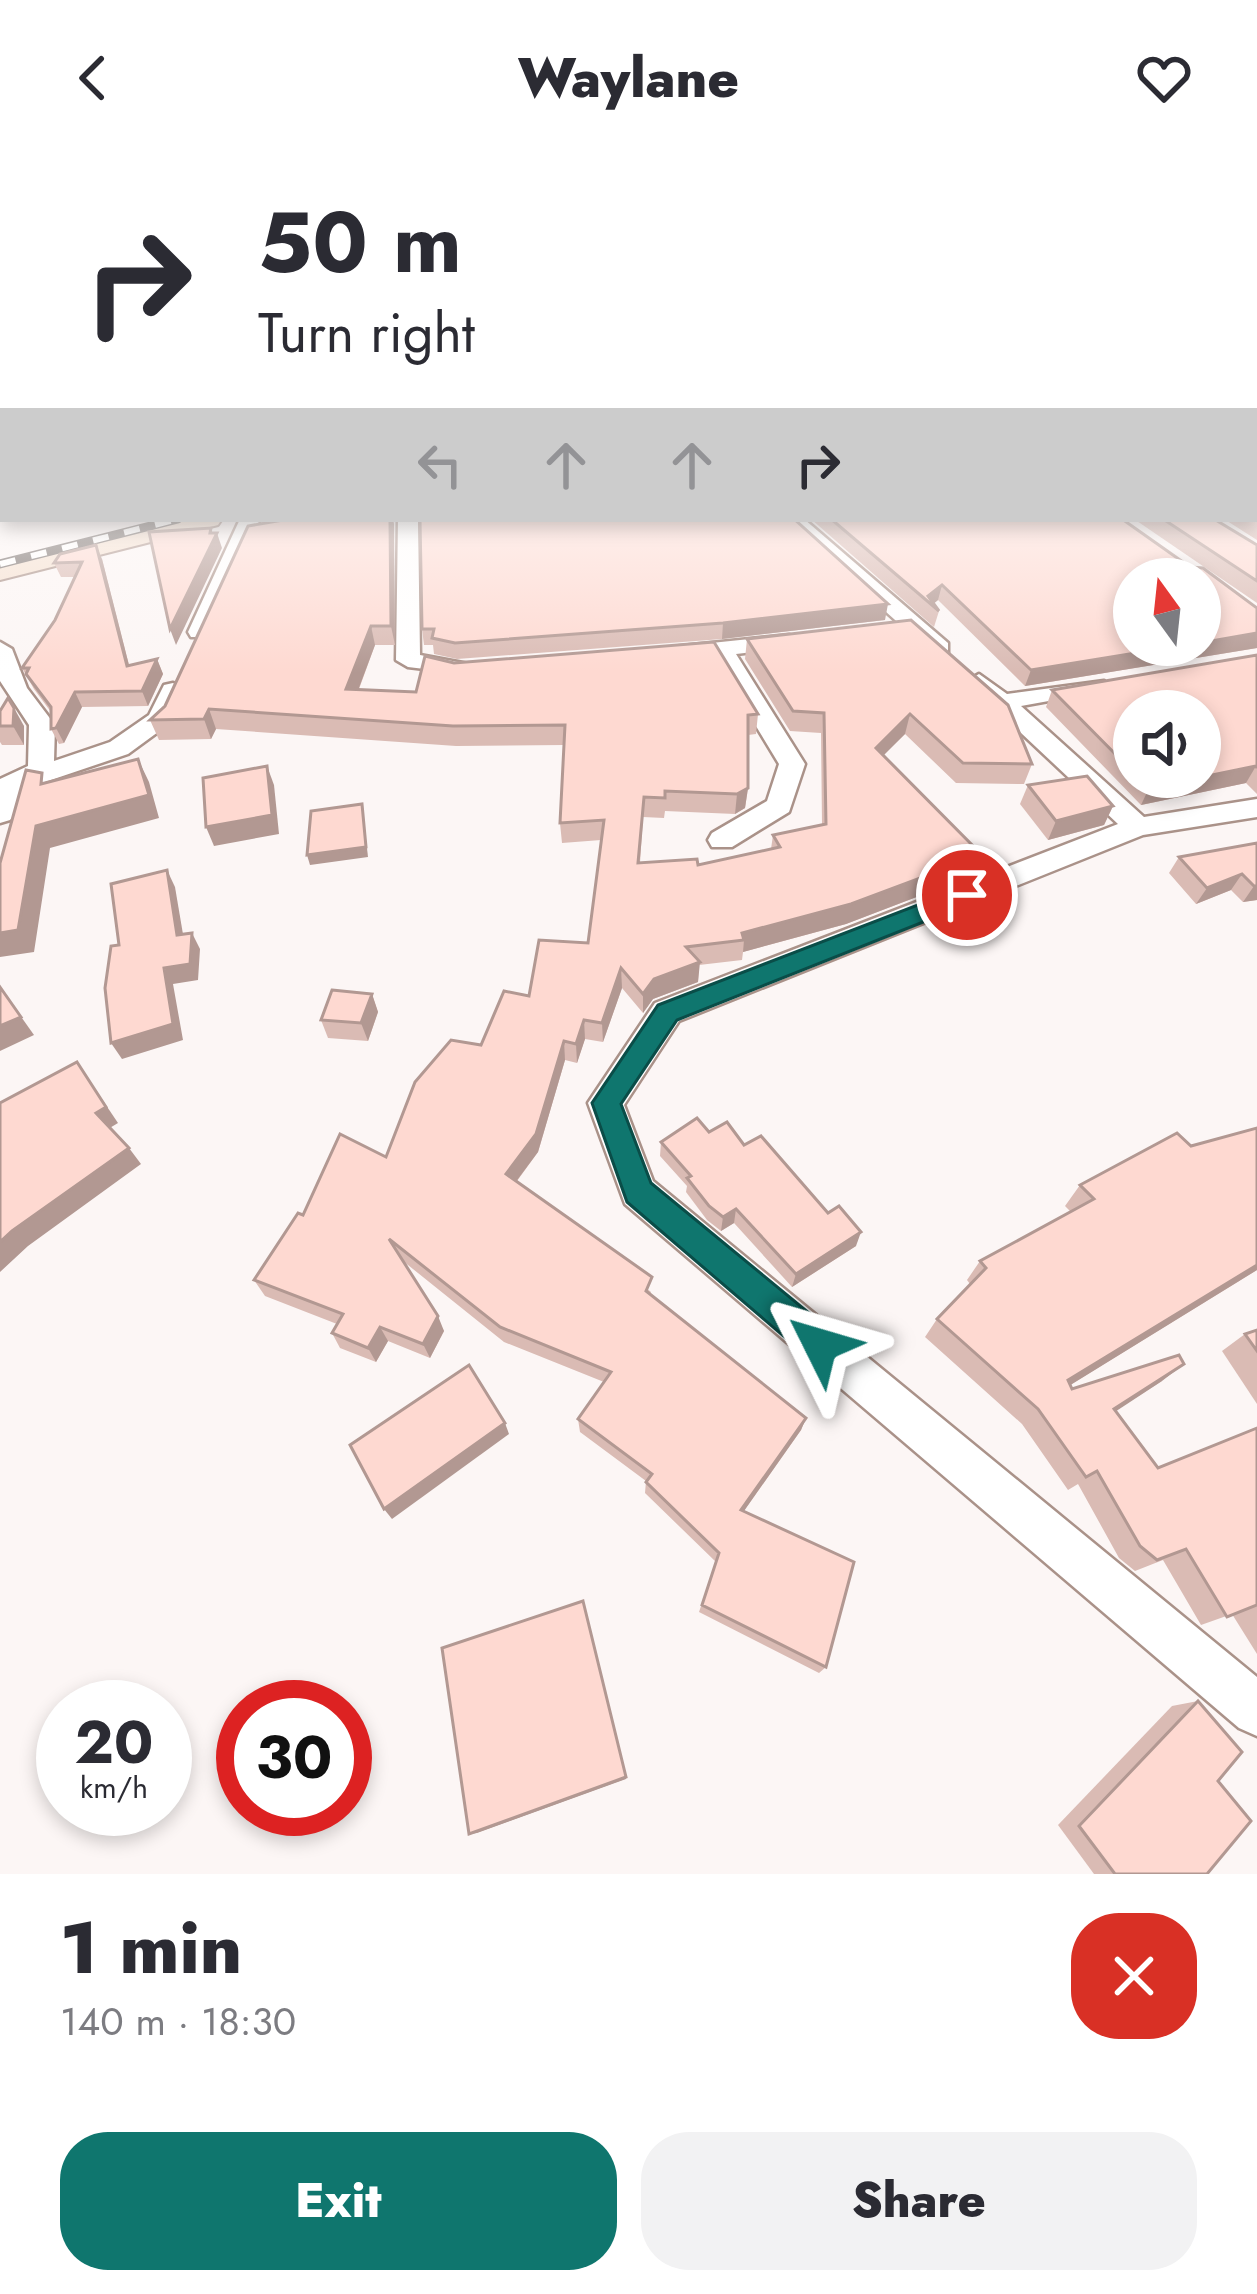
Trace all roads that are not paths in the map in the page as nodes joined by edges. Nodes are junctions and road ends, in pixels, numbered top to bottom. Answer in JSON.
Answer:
{"nodes":[{"id":1,"x":196,"y":522,"type":"edge"},
{"id":2,"x":249,"y":522,"type":"edge"},
{"id":3,"x":408,"y":522,"type":"edge"},
{"id":4,"x":795,"y":522,"type":"edge"},
{"id":5,"x":0,"y":571,"type":"edge"},
{"id":6,"x":916,"y":627,"type":"junction"},
{"id":7,"x":873,"y":632,"type":"edge"},
{"id":8,"x":808,"y":640,"type":"edge"},
{"id":9,"x":0,"y":649,"type":"edge"},
{"id":10,"x":722,"y":650,"type":"junction"},
{"id":11,"x":656,"y":655,"type":"edge"},
{"id":12,"x":501,"y":668,"type":"edge"},
{"id":13,"x":1119,"y":682,"type":"edge"},
{"id":14,"x":1003,"y":702,"type":"junction"},
{"id":15,"x":34,"y":776,"type":"junction"},
{"id":16,"x":0,"y":788,"type":"edge"},
{"id":17,"x":1257,"y":808,"type":"edge"},
{"id":18,"x":0,"y":814,"type":"edge"},
{"id":19,"x":1138,"y":827,"type":"junction"},
{"id":20,"x":722,"y":840,"type":"dead end"},
{"id":21,"x":1257,"y":1710,"type":"edge"}],
"edges":[{"from":1,"to":5,"type":"main road"},
{"from":2,"to":15,"type":"street"},
{"from":3,"to":12,"type":"street"},
{"from":4,"to":6,"type":"street"},
{"from":6,"to":7,"type":"street"},
{"from":6,"to":14,"type":"street"},
{"from":8,"to":10,"type":"street"},
{"from":9,"to":15,"type":"street"},
{"from":10,"to":11,"type":"street"},
{"from":10,"to":20,"type":"street"},
{"from":13,"to":14,"type":"street"},
{"from":14,"to":19,"type":"street"},
{"from":15,"to":16,"type":"street"},
{"from":15,"to":18,"type":"street"},
{"from":17,"to":19,"type":"street"},
{"from":19,"to":21,"type":"street"}]}
